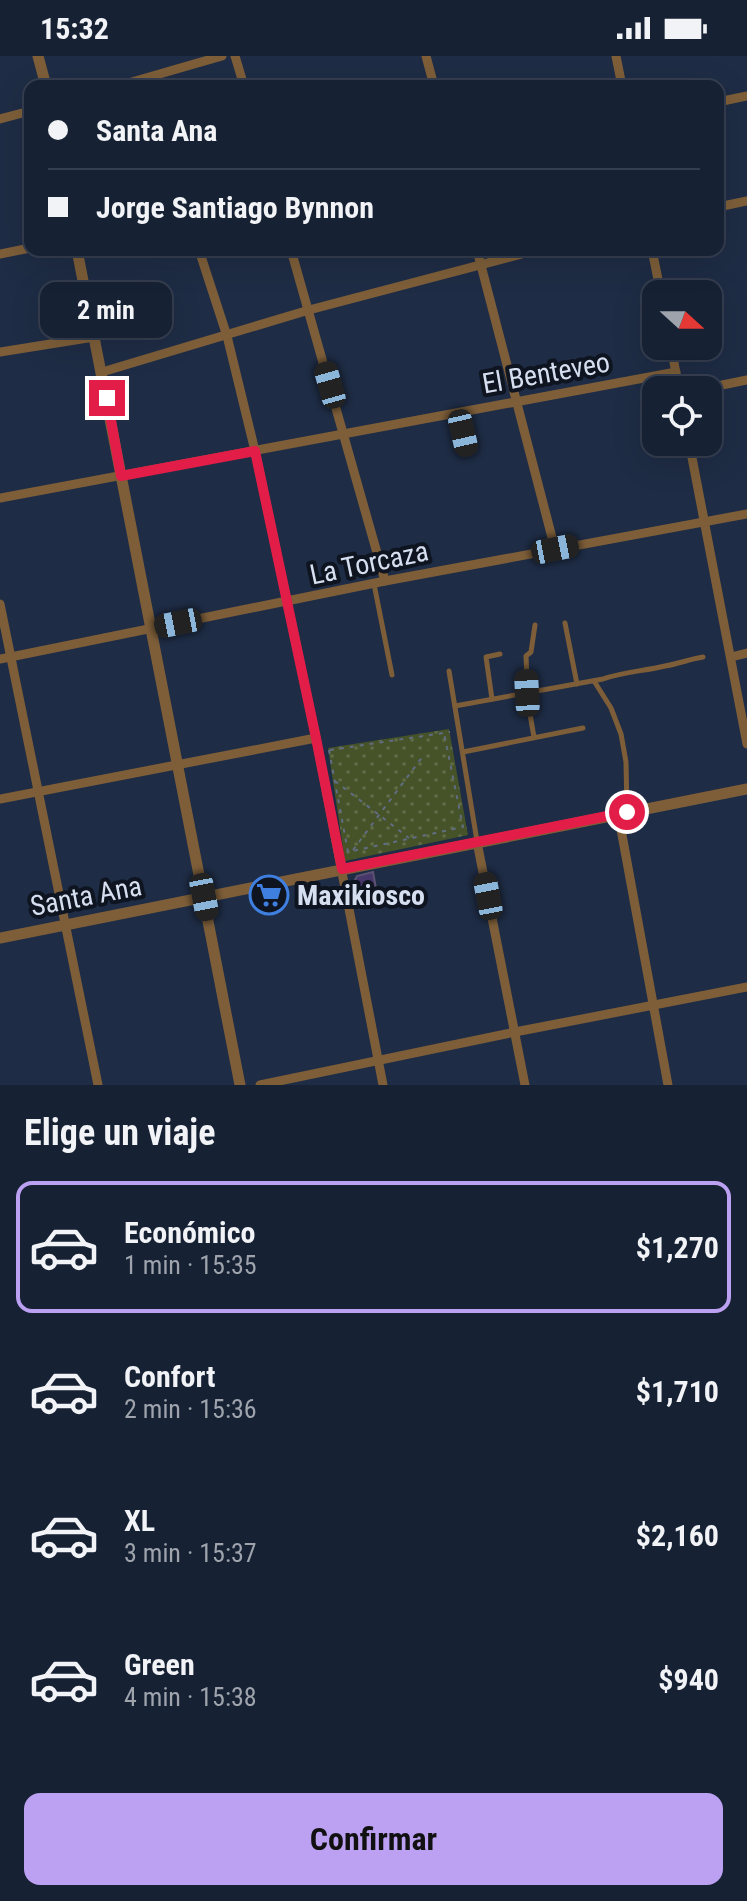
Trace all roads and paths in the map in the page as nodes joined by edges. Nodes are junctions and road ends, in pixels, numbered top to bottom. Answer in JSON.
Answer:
{"nodes":[{"id":1,"x":38,"y":56,"type":"edge"},
{"id":2,"x":222,"y":56,"type":"edge"},
{"id":3,"x":235,"y":56,"type":"edge"},
{"id":4,"x":426,"y":56,"type":"edge"},
{"id":5,"x":616,"y":56,"type":"edge"},
{"id":6,"x":44,"y":80,"type":"edge"},
{"id":7,"x":156,"y":80,"type":"edge"},
{"id":8,"x":242,"y":80,"type":"edge"},
{"id":9,"x":432,"y":80,"type":"edge"},
{"id":10,"x":621,"y":80,"type":"edge"},
{"id":11,"x":747,"y":96,"type":"edge"},
{"id":12,"x":724,"y":101,"type":"edge"},
{"id":13,"x":24,"y":113,"type":"edge"},
{"id":14,"x":0,"y":119,"type":"edge"},
{"id":15,"x":747,"y":201,"type":"edge"},
{"id":16,"x":724,"y":206,"type":"edge"},
{"id":17,"x":24,"y":249,"type":"edge"},
{"id":18,"x":0,"y":254,"type":"edge"},
{"id":19,"x":78,"y":256,"type":"edge"},
{"id":20,"x":201,"y":256,"type":"edge"},
{"id":21,"x":293,"y":256,"type":"edge"},
{"id":22,"x":479,"y":256,"type":"edge"},
{"id":23,"x":513,"y":256,"type":"edge"},
{"id":24,"x":653,"y":256,"type":"edge"},
{"id":25,"x":481,"y":264,"type":"junction"},
{"id":26,"x":658,"y":280,"type":"edge"},
{"id":27,"x":309,"y":310,"type":"junction"},
{"id":28,"x":227,"y":336,"type":"junction"},
{"id":29,"x":94,"y":337,"type":"junction"},
{"id":30,"x":0,"y":352,"type":"edge"},
{"id":31,"x":674,"y":360,"type":"edge"},
{"id":32,"x":102,"y":372,"type":"junction"},
{"id":33,"x":676,"y":372,"type":"junction"},
{"id":34,"x":677,"y":376,"type":"edge"},
{"id":35,"x":747,"y":380,"type":"edge"},
{"id":36,"x":722,"y":385,"type":"edge"},
{"id":37,"x":517,"y":400,"type":"junction"},
{"id":38,"x":458,"y":412,"type":"junction"},
{"id":39,"x":344,"y":434,"type":"junction"},
{"id":40,"x":255,"y":451,"type":"junction"},
{"id":41,"x":468,"y":453,"type":"dead end"},
{"id":42,"x":692,"y":456,"type":"edge"},
{"id":43,"x":121,"y":476,"type":"junction"},
{"id":44,"x":0,"y":498,"type":"edge"},
{"id":45,"x":747,"y":514,"type":"edge"},
{"id":46,"x":704,"y":521,"type":"junction"},
{"id":47,"x":555,"y":549,"type":"junction"},
{"id":48,"x":380,"y":582,"type":"junction"},
{"id":49,"x":287,"y":602,"type":"junction"},
{"id":50,"x":0,"y":604,"type":"edge"},
{"id":51,"x":565,"y":623,"type":"dead end"},
{"id":52,"x":535,"y":625,"type":"dead end"},
{"id":53,"x":151,"y":628,"type":"junction"},
{"id":54,"x":747,"y":653,"type":"edge"},
{"id":55,"x":500,"y":654,"type":"dead end"},
{"id":56,"x":11,"y":657,"type":"junction"},
{"id":57,"x":703,"y":657,"type":"dead end"},
{"id":58,"x":731,"y":657,"type":"junction"},
{"id":59,"x":0,"y":659,"type":"edge"},
{"id":60,"x":449,"y":671,"type":"dead end"},
{"id":61,"x":392,"y":675,"type":"dead end"},
{"id":62,"x":594,"y":681,"type":"junction"},
{"id":63,"x":577,"y":684,"type":"junction"},
{"id":64,"x":527,"y":693,"type":"junction"},
{"id":65,"x":492,"y":699,"type":"junction"},
{"id":66,"x":455,"y":706,"type":"junction"},
{"id":67,"x":583,"y":728,"type":"dead end"},
{"id":68,"x":459,"y":731,"type":"junction"},
{"id":69,"x":444,"y":733,"type":"junction"},
{"id":70,"x":534,"y":737,"type":"junction"},
{"id":71,"x":316,"y":738,"type":"junction"},
{"id":72,"x":747,"y":744,"type":"edge"},
{"id":73,"x":463,"y":752,"type":"junction"},
{"id":74,"x":423,"y":756,"type":"dead end"},
{"id":75,"x":178,"y":765,"type":"junction"},
{"id":76,"x":335,"y":781,"type":"junction"},
{"id":77,"x":747,"y":789,"type":"edge"},
{"id":78,"x":39,"y":792,"type":"junction"},
{"id":79,"x":0,"y":799,"type":"edge"},
{"id":80,"x":622,"y":812,"type":"junction"},
{"id":81,"x":379,"y":815,"type":"junction"},
{"id":82,"x":410,"y":839,"type":"junction"},
{"id":83,"x":477,"y":842,"type":"junction"},
{"id":84,"x":353,"y":851,"type":"junction"},
{"id":85,"x":342,"y":869,"type":"junction"},
{"id":86,"x":204,"y":897,"type":"junction"},
{"id":87,"x":66,"y":924,"type":"junction"},
{"id":88,"x":0,"y":938,"type":"edge"},
{"id":89,"x":747,"y":987,"type":"edge"},
{"id":90,"x":652,"y":1005,"type":"junction"},
{"id":91,"x":515,"y":1032,"type":"junction"},
{"id":92,"x":379,"y":1059,"type":"junction"},
{"id":93,"x":98,"y":1085,"type":"edge"},
{"id":94,"x":240,"y":1085,"type":"edge"},
{"id":95,"x":260,"y":1085,"type":"edge"},
{"id":96,"x":383,"y":1085,"type":"edge"},
{"id":97,"x":525,"y":1085,"type":"edge"},
{"id":98,"x":668,"y":1085,"type":"edge"}],
"edges":[{"from":1,"to":6,"type":"street"},
{"from":2,"to":7,"type":"street"},
{"from":3,"to":8,"type":"street"},
{"from":4,"to":9,"type":"street"},
{"from":5,"to":10,"type":"street"},
{"from":11,"to":12,"type":"street"},
{"from":13,"to":14,"type":"street"},
{"from":15,"to":16,"type":"street"},
{"from":17,"to":18,"type":"street"},
{"from":19,"to":29,"type":"street"},
{"from":20,"to":28,"type":"street"},
{"from":21,"to":27,"type":"street"},
{"from":22,"to":25,"type":"street"},
{"from":23,"to":25,"type":"street"},
{"from":24,"to":26,"type":"street"},
{"from":25,"to":27,"type":"street"},
{"from":25,"to":37,"type":"street"},
{"from":27,"to":28,"type":"street"},
{"from":27,"to":39,"type":"street"},
{"from":28,"to":32,"type":"street"},
{"from":28,"to":40,"type":"street"},
{"from":29,"to":30,"type":"street"},
{"from":29,"to":32,"type":"street"},
{"from":31,"to":33,"type":"street"},
{"from":32,"to":43,"type":"street"},
{"from":33,"to":34,"type":"street"},
{"from":33,"to":37,"type":"street","name":"El Benteveo"},
{"from":35,"to":36,"type":"street"},
{"from":37,"to":38,"type":"street","name":"El Benteveo"},
{"from":37,"to":47,"type":"street"},
{"from":38,"to":39,"type":"street","name":"El Benteveo"},
{"from":38,"to":41,"type":"lane"},
{"from":39,"to":40,"type":"street","name":"El Benteveo"},
{"from":39,"to":48,"type":"street"},
{"from":40,"to":43,"type":"street","name":"El Benteveo"},
{"from":40,"to":49,"type":"street"},
{"from":42,"to":46,"type":"street"},
{"from":43,"to":44,"type":"street","name":"El Benteveo"},
{"from":43,"to":53,"type":"street"},
{"from":45,"to":46,"type":"street","name":"La Torcaza"},
{"from":46,"to":47,"type":"street","name":"La Torcaza"},
{"from":46,"to":58,"type":"street"},
{"from":47,"to":48,"type":"street","name":"La Torcaza"},
{"from":48,"to":49,"type":"street","name":"La Torcaza"},
{"from":48,"to":61,"type":"lane"},
{"from":49,"to":53,"type":"street","name":"La Torcaza"},
{"from":49,"to":71,"type":"street"},
{"from":50,"to":56,"type":"street"},
{"from":51,"to":63,"type":"lane"},
{"from":52,"to":64,"type":"lane"},
{"from":53,"to":56,"type":"street","name":"La Torcaza"},
{"from":53,"to":75,"type":"street"},
{"from":54,"to":58,"type":"street"},
{"from":55,"to":65,"type":"lane"},
{"from":56,"to":59,"type":"street","name":"La Torcaza"},
{"from":56,"to":78,"type":"street"},
{"from":57,"to":62,"type":"lane"},
{"from":58,"to":72,"type":"street"},
{"from":60,"to":66,"type":"lane"},
{"from":62,"to":63,"type":"lane"},
{"from":62,"to":80,"type":"lane"},
{"from":63,"to":64,"type":"lane"},
{"from":64,"to":65,"type":"lane"},
{"from":64,"to":70,"type":"lane"},
{"from":65,"to":66,"type":"lane"},
{"from":66,"to":68,"type":"lane"},
{"from":67,"to":70,"type":"lane"},
{"from":68,"to":69,"type":"path"},
{"from":68,"to":73,"type":"lane"},
{"from":69,"to":76,"type":"path"},
{"from":69,"to":82,"type":"path"},
{"from":70,"to":73,"type":"lane"},
{"from":71,"to":75,"type":"street"},
{"from":71,"to":85,"type":"street"},
{"from":73,"to":83,"type":"lane"},
{"from":74,"to":81,"type":"path"},
{"from":75,"to":78,"type":"street"},
{"from":75,"to":86,"type":"street"},
{"from":76,"to":81,"type":"path"},
{"from":76,"to":84,"type":"path"},
{"from":77,"to":80,"type":"street","name":"Santa Ana"},
{"from":78,"to":79,"type":"street"},
{"from":78,"to":87,"type":"street"},
{"from":80,"to":83,"type":"street","name":"Santa Ana"},
{"from":80,"to":90,"type":"street"},
{"from":81,"to":82,"type":"path"},
{"from":81,"to":84,"type":"path"},
{"from":82,"to":84,"type":"path"},
{"from":83,"to":85,"type":"street","name":"Santa Ana"},
{"from":83,"to":91,"type":"street"},
{"from":85,"to":86,"type":"street","name":"Santa Ana"},
{"from":85,"to":92,"type":"street"},
{"from":86,"to":87,"type":"street","name":"Santa Ana"},
{"from":86,"to":94,"type":"street"},
{"from":87,"to":88,"type":"street","name":"Santa Ana"},
{"from":87,"to":93,"type":"street"},
{"from":89,"to":90,"type":"street"},
{"from":90,"to":91,"type":"street"},
{"from":90,"to":98,"type":"street"},
{"from":91,"to":92,"type":"street"},
{"from":91,"to":97,"type":"street"},
{"from":92,"to":95,"type":"street"},
{"from":92,"to":96,"type":"street"}]}
